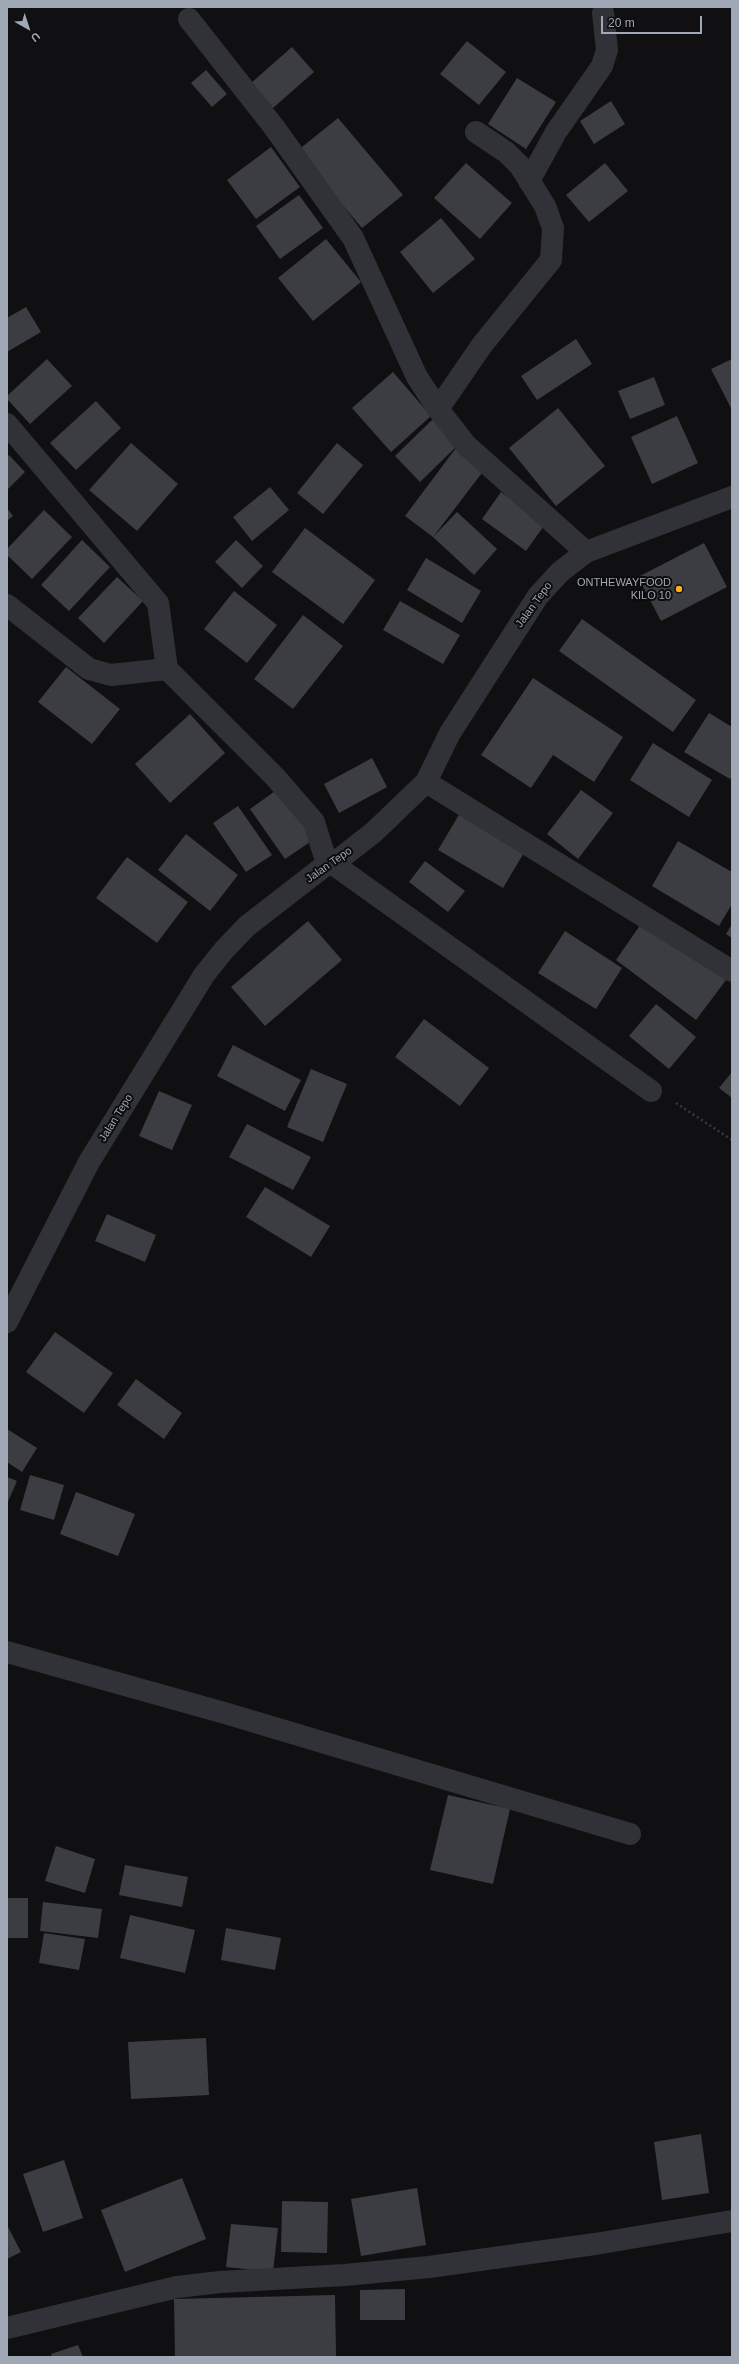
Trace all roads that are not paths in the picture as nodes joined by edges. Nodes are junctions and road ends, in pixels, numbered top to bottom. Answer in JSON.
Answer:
{"nodes":[{"id":1,"x":603,"y":13,"type":"dead end"},
{"id":2,"x":189,"y":20,"type":"dead end"},
{"id":3,"x":476,"y":132,"type":"dead end"},
{"id":4,"x":529,"y":181,"type":"junction"},
{"id":5,"x":438,"y":409,"type":"junction"},
{"id":6,"x":7,"y":424,"type":"edge"},
{"id":7,"x":732,"y":497,"type":"edge"},
{"id":8,"x":586,"y":552,"type":"junction"},
{"id":9,"x":7,"y":605,"type":"edge"},
{"id":10,"x":168,"y":668,"type":"junction"},
{"id":11,"x":426,"y":782,"type":"junction"},
{"id":12,"x":330,"y":864,"type":"junction"},
{"id":13,"x":732,"y":971,"type":"edge"},
{"id":14,"x":651,"y":1091,"type":"road end"},
{"id":15,"x":7,"y":1322,"type":"edge"},
{"id":16,"x":7,"y":1652,"type":"edge"},
{"id":17,"x":630,"y":1834,"type":"dead end"},
{"id":18,"x":732,"y":2222,"type":"edge"},
{"id":19,"x":7,"y":2328,"type":"edge"}],
"edges":[{"from":1,"to":4,"type":"street"},
{"from":2,"to":5,"type":"street"},
{"from":3,"to":4,"type":"street"},
{"from":4,"to":5,"type":"street"},
{"from":5,"to":8,"type":"street"},
{"from":6,"to":10,"type":"street"},
{"from":7,"to":8,"type":"street","name":"Jalan Tepo"},
{"from":8,"to":11,"type":"street","name":"Jalan Tepo"},
{"from":9,"to":10,"type":"street"},
{"from":10,"to":12,"type":"street"},
{"from":11,"to":12,"type":"street","name":"Jalan Tepo"},
{"from":11,"to":13,"type":"street"},
{"from":12,"to":14,"type":"street"},
{"from":12,"to":15,"type":"street","name":"Jalan Tepo"},
{"from":16,"to":17,"type":"street"},
{"from":18,"to":19,"type":"street"}]}
